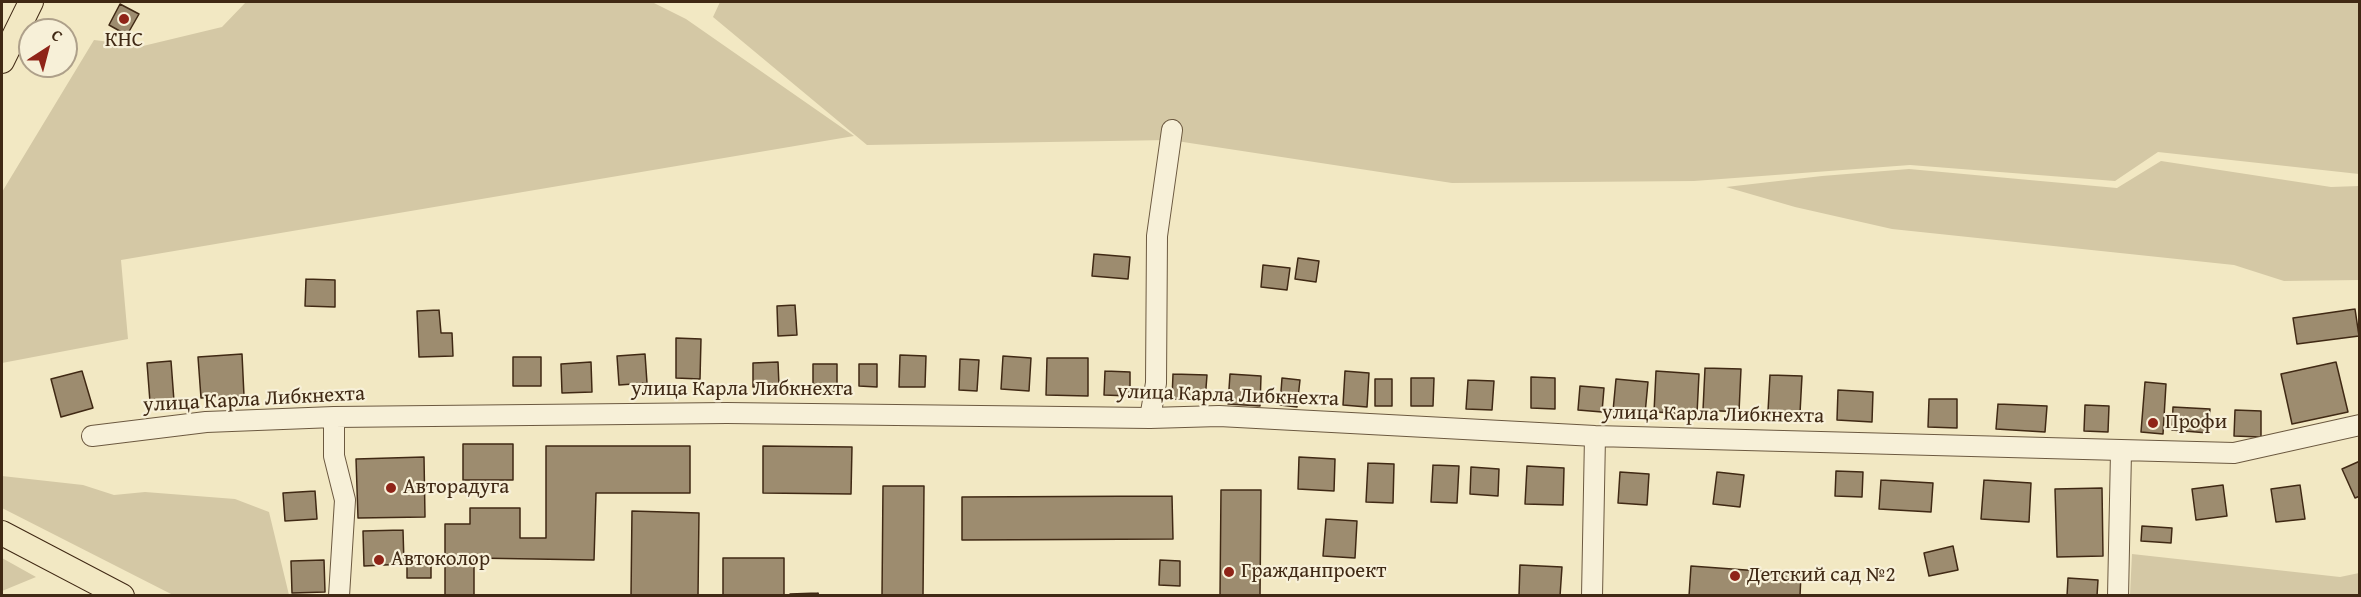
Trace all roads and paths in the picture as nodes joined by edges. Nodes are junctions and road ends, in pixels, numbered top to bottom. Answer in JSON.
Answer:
{"nodes":[{"id":1,"x":31,"y":2,"type":"edge"},
{"id":2,"x":2,"y":61,"type":"edge"},
{"id":3,"x":1172,"y":130,"type":"dead end"},
{"id":4,"x":334,"y":417,"type":"junction"},
{"id":5,"x":1150,"y":418,"type":"junction"},
{"id":6,"x":2360,"y":425,"type":"edge"},
{"id":7,"x":93,"y":436,"type":"dead end"},
{"id":8,"x":1594,"y":436,"type":"junction"},
{"id":9,"x":2121,"y":452,"type":"junction"},
{"id":10,"x":2,"y":532,"type":"edge"},
{"id":11,"x":122,"y":596,"type":"edge"},
{"id":12,"x":339,"y":596,"type":"edge"},
{"id":13,"x":1592,"y":596,"type":"edge"},
{"id":14,"x":2118,"y":596,"type":"edge"}],
"edges":[{"from":1,"to":2,"type":"main road"},
{"from":3,"to":5,"type":"street"},
{"from":4,"to":5,"type":"street","name":"улица Карла Либкнехта"},
{"from":4,"to":7,"type":"street","name":"улица Карла Либкнехта"},
{"from":4,"to":12,"type":"street"},
{"from":5,"to":8,"type":"street","name":"улица Карла Либкнехта"},
{"from":6,"to":9,"type":"street","name":"улица Карла Либкнехта"},
{"from":8,"to":9,"type":"street","name":"улица Карла Либкнехта"},
{"from":8,"to":13,"type":"street"},
{"from":9,"to":14,"type":"street"},
{"from":10,"to":11,"type":"main road"}]}
